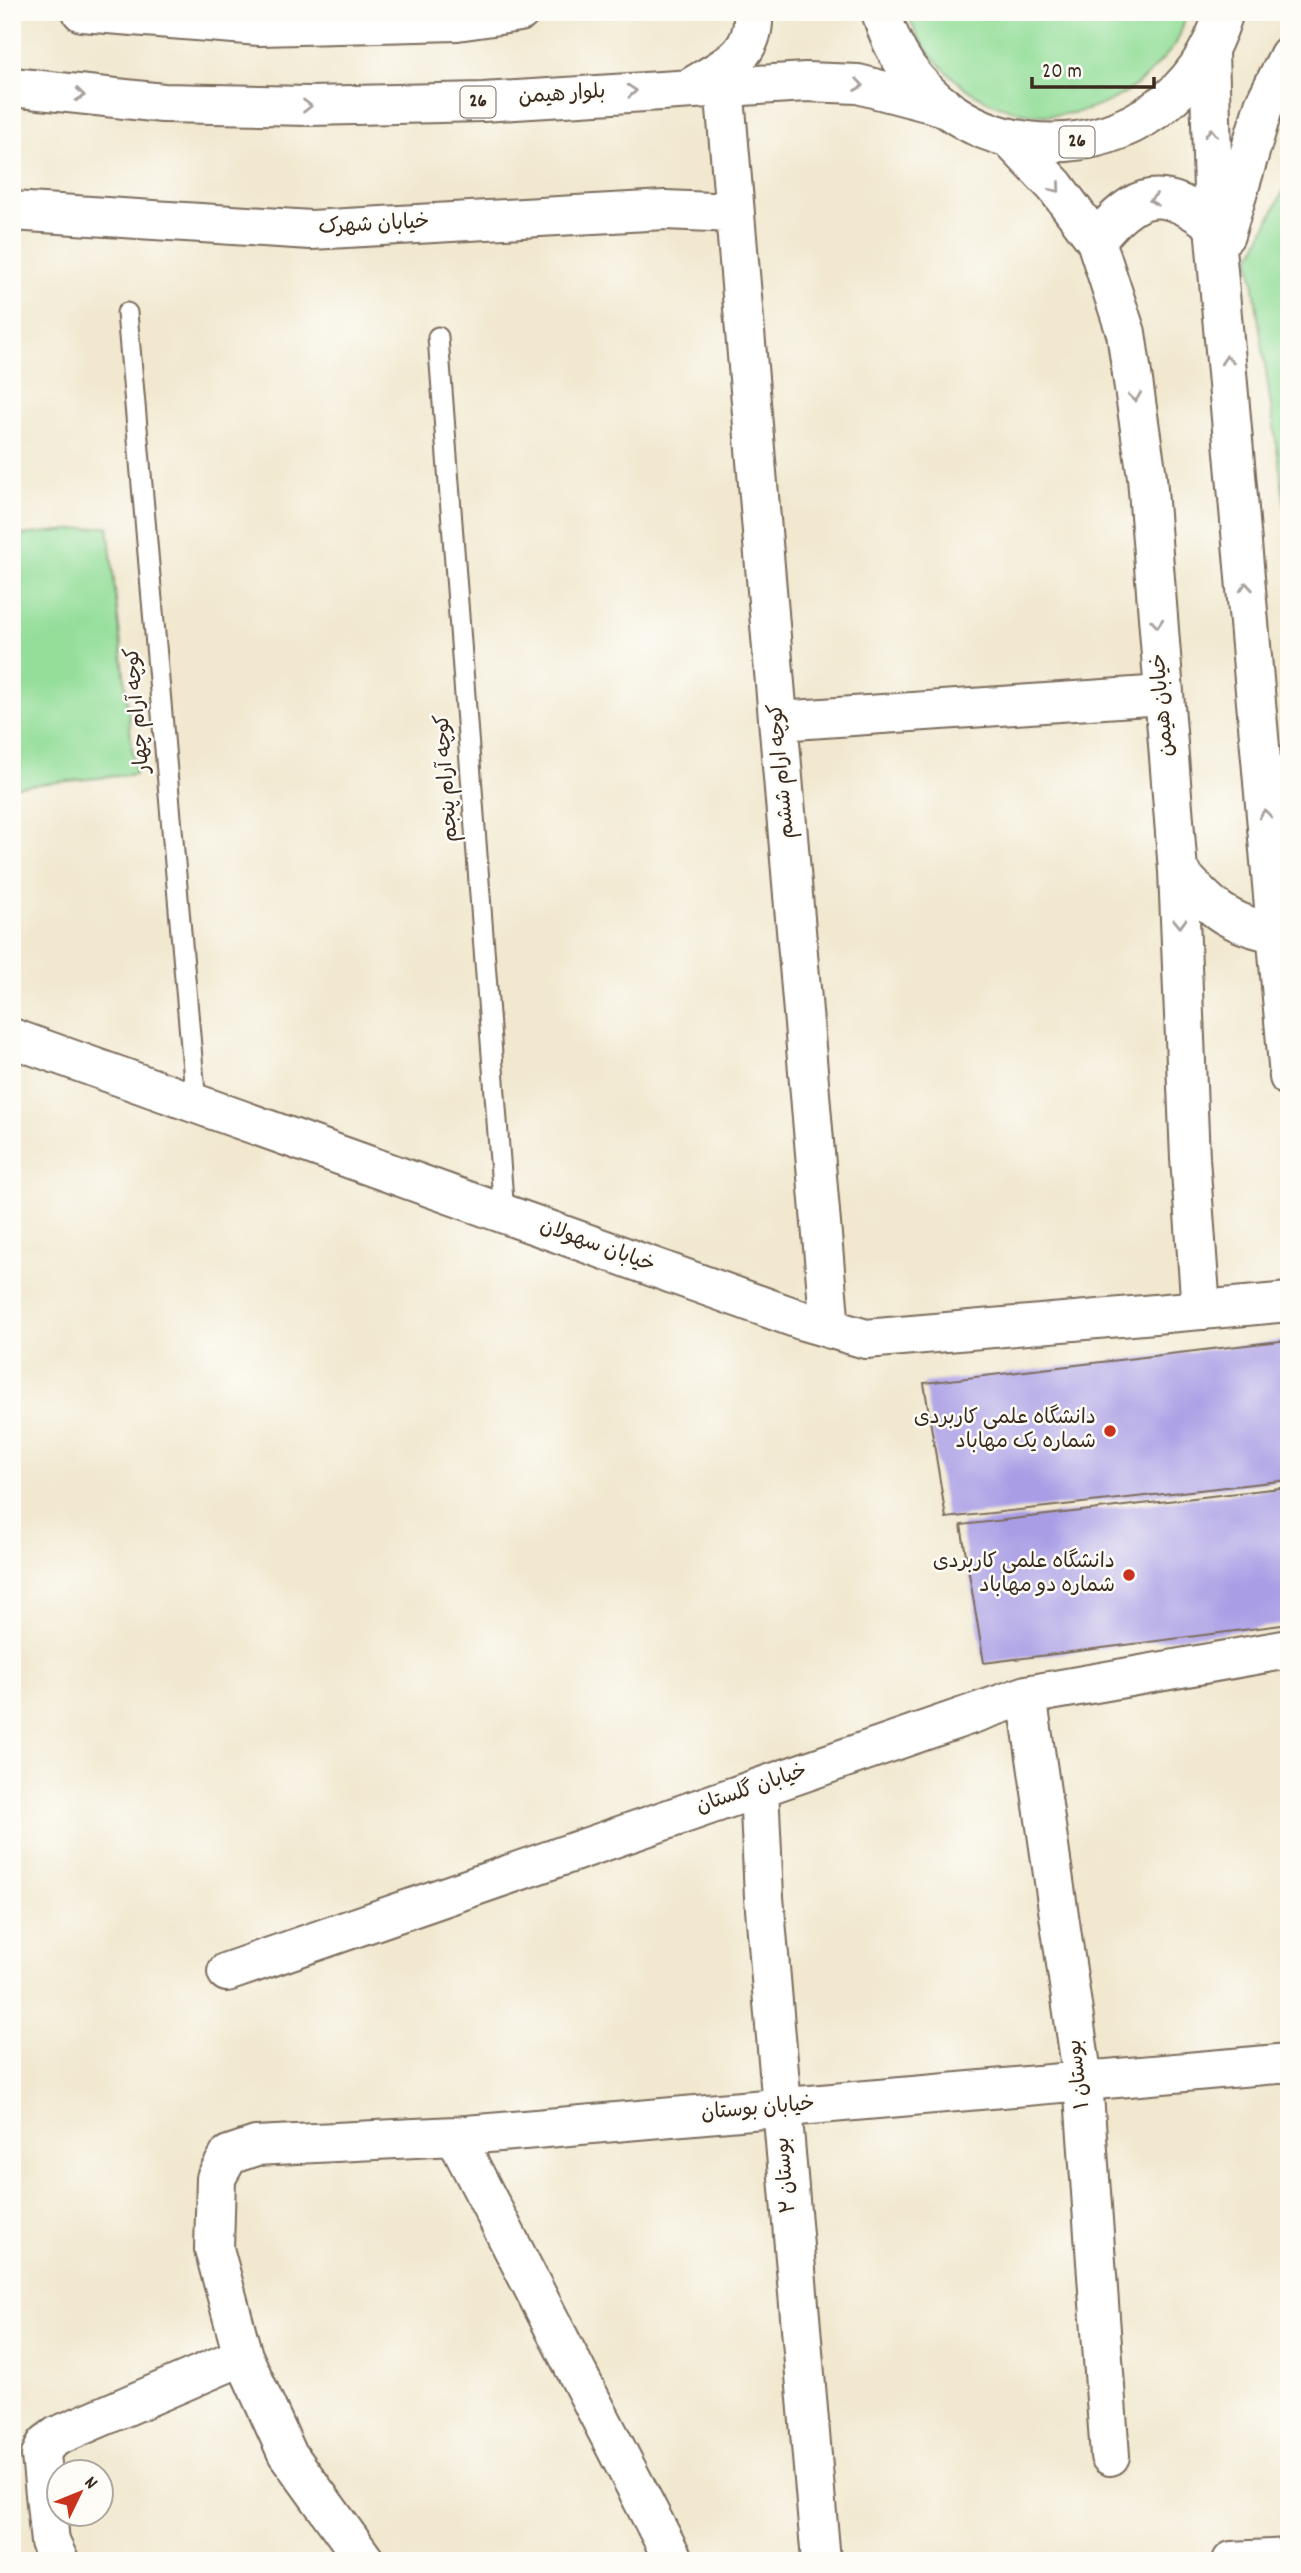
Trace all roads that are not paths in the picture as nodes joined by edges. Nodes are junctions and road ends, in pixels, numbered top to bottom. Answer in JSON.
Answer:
{"nodes":[{"id":1,"x":82,"y":12,"type":"edge"},
{"id":2,"x":520,"y":12,"type":"edge"},
{"id":3,"x":753,"y":12,"type":"edge"},
{"id":4,"x":880,"y":12,"type":"edge"},
{"id":5,"x":1224,"y":12,"type":"edge"},
{"id":6,"x":274,"y":19,"type":"edge"},
{"id":7,"x":1209,"y":51,"type":"junction"},
{"id":8,"x":1289,"y":55,"type":"edge"},
{"id":9,"x":708,"y":86,"type":"junction"},
{"id":10,"x":12,"y":87,"type":"edge"},
{"id":11,"x":942,"y":106,"type":"junction"},
{"id":12,"x":1010,"y":139,"type":"junction"},
{"id":13,"x":12,"y":211,"type":"edge"},
{"id":14,"x":735,"y":213,"type":"junction"},
{"id":15,"x":1096,"y":241,"type":"junction"},
{"id":16,"x":1216,"y":243,"type":"junction"},
{"id":17,"x":127,"y":313,"type":"dead end"},
{"id":18,"x":438,"y":337,"type":"dead end"},
{"id":19,"x":1163,"y":695,"type":"junction"},
{"id":20,"x":779,"y":721,"type":"junction"},
{"id":21,"x":1178,"y":871,"type":"junction"},
{"id":22,"x":1282,"y":932,"type":"edge"},
{"id":23,"x":12,"y":1038,"type":"edge"},
{"id":24,"x":1289,"y":1077,"type":"edge"},
{"id":25,"x":196,"y":1104,"type":"junction"},
{"id":26,"x":505,"y":1214,"type":"junction"},
{"id":27,"x":1289,"y":1302,"type":"edge"},
{"id":28,"x":1201,"y":1310,"type":"junction"},
{"id":29,"x":831,"y":1329,"type":"junction"},
{"id":30,"x":1289,"y":1649,"type":"edge"},
{"id":31,"x":1027,"y":1695,"type":"junction"},
{"id":32,"x":759,"y":1788,"type":"junction"},
{"id":33,"x":226,"y":1972,"type":"dead end"},
{"id":34,"x":1289,"y":2063,"type":"edge"},
{"id":35,"x":1083,"y":2081,"type":"junction"},
{"id":36,"x":781,"y":2108,"type":"junction"},
{"id":37,"x":455,"y":2136,"type":"junction"},
{"id":38,"x":243,"y":2357,"type":"junction"},
{"id":39,"x":1110,"y":2456,"type":"dead end"},
{"id":40,"x":1289,"y":2558,"type":"edge"},
{"id":41,"x":59,"y":2561,"type":"edge"},
{"id":42,"x":365,"y":2561,"type":"edge"},
{"id":43,"x":674,"y":2561,"type":"edge"},
{"id":44,"x":821,"y":2561,"type":"edge"},
{"id":45,"x":1232,"y":2561,"type":"edge"}],
"edges":[{"from":1,"to":6,"type":"street"},
{"from":2,"to":6,"type":"street"},
{"from":3,"to":9,"type":"street"},
{"from":4,"to":11,"type":"street","number":"26"},
{"from":5,"to":7,"type":"street","number":"26"},
{"from":7,"to":12,"type":"street","number":"26"},
{"from":16,"to":7,"type":"street","one_way":true},
{"from":8,"to":16,"type":"street"},
{"from":10,"to":9,"type":"street","name":"بلوار هیمن","number":"26","one_way":true},
{"from":9,"to":11,"type":"street","name":"بلوار هیمن","number":"26","one_way":true},
{"from":9,"to":14,"type":"street","name":"کوچه ارام ششم"},
{"from":11,"to":12,"type":"street","number":"26"},
{"from":12,"to":15,"type":"street","name":"خیابان هیمن","one_way":true},
{"from":13,"to":14,"type":"street","name":"خیابان شهرک"},
{"from":14,"to":20,"type":"street","name":"کوچه ارام ششم"},
{"from":16,"to":15,"type":"street","one_way":true},
{"from":15,"to":19,"type":"street","name":"خیابان هیمن","one_way":true},
{"from":22,"to":16,"type":"street","one_way":true},
{"from":17,"to":25,"type":"lane","name":"کوچه آرام چهار"},
{"from":18,"to":26,"type":"lane","name":"کوچه آرام پنجم"},
{"from":19,"to":20,"type":"street"},
{"from":19,"to":21,"type":"street","name":"خیابان هیمن"},
{"from":20,"to":29,"type":"street","name":"کوچه ارام ششم"},
{"from":21,"to":22,"type":"street"},
{"from":21,"to":28,"type":"street","name":"خیابان هیمن","one_way":true},
{"from":22,"to":24,"type":"street"},
{"from":23,"to":25,"type":"street","name":"خیابان سهولان"},
{"from":25,"to":26,"type":"street","name":"خیابان سهولان"},
{"from":26,"to":29,"type":"street","name":"خیابان سهولان"},
{"from":27,"to":28,"type":"street","name":"خیابان سهولان"},
{"from":28,"to":29,"type":"street","name":"خیابان سهولان"},
{"from":30,"to":31,"type":"street","name":"خیابان گلستان"},
{"from":31,"to":32,"type":"street","name":"خیابان گلستان"},
{"from":31,"to":35,"type":"street","name":"بوستان ۱"},
{"from":32,"to":33,"type":"street","name":"خیابان گلستان"},
{"from":32,"to":36,"type":"street","name":"بوستان ۲"},
{"from":34,"to":35,"type":"street","name":"خیابان بوستان"},
{"from":35,"to":36,"type":"street","name":"خیابان بوستان"},
{"from":35,"to":39,"type":"street","name":"بوستان ۱"},
{"from":36,"to":37,"type":"street","name":"خیابان بوستان"},
{"from":36,"to":44,"type":"street","name":"بوستان ۲"},
{"from":37,"to":38,"type":"street","name":"خیابان بوستان"},
{"from":37,"to":43,"type":"street"},
{"from":38,"to":41,"type":"street"},
{"from":38,"to":42,"type":"street"},
{"from":40,"to":45,"type":"street"}]}
